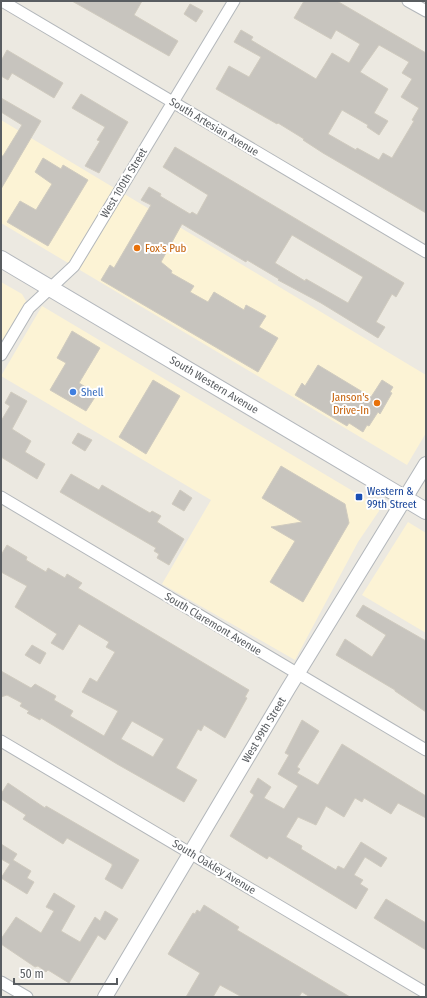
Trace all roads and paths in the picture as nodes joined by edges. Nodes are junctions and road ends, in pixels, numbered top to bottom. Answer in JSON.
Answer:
{"nodes":[{"id":1,"x":2,"y":1,"type":"edge"},
{"id":2,"x":234,"y":1,"type":"edge"},
{"id":3,"x":408,"y":1,"type":"edge"},
{"id":4,"x":426,"y":11,"type":"edge"},
{"id":5,"x":173,"y":102,"type":"junction"},
{"id":6,"x":426,"y":252,"type":"edge"},
{"id":7,"x":1,"y":259,"type":"edge"},
{"id":8,"x":50,"y":288,"type":"junction"},
{"id":9,"x":1,"y":355,"type":"edge"},
{"id":10,"x":426,"y":464,"type":"edge"},
{"id":11,"x":1,"y":497,"type":"edge"},
{"id":12,"x":405,"y":498,"type":"junction"},
{"id":13,"x":426,"y":511,"type":"edge"},
{"id":14,"x":298,"y":674,"type":"junction"},
{"id":15,"x":1,"y":741,"type":"edge"},
{"id":16,"x":426,"y":750,"type":"edge"},
{"id":17,"x":191,"y":854,"type":"junction"},
{"id":18,"x":1,"y":982,"type":"edge"},
{"id":19,"x":426,"y":993,"type":"edge"},
{"id":20,"x":27,"y":997,"type":"edge"},
{"id":21,"x":105,"y":997,"type":"edge"}],
"edges":[{"from":1,"to":5,"type":"street","name":"South Artesian Avenue"},
{"from":2,"to":5,"type":"street","name":"West 100th Street"},
{"from":3,"to":4,"type":"street"},
{"from":5,"to":6,"type":"street","name":"South Artesian Avenue"},
{"from":5,"to":8,"type":"street","name":"West 100th Street"},
{"from":7,"to":8,"type":"main road","name":"South Western Avenue"},
{"from":8,"to":9,"type":"street","name":"West 100th Street"},
{"from":8,"to":12,"type":"main road","name":"South Western Avenue"},
{"from":10,"to":12,"type":"street","name":"West 99th Street"},
{"from":11,"to":14,"type":"street","name":"South Claremont Avenue"},
{"from":12,"to":13,"type":"main road","name":"South Western Avenue"},
{"from":12,"to":14,"type":"street","name":"West 99th Street"},
{"from":14,"to":16,"type":"street","name":"South Claremont Avenue"},
{"from":14,"to":17,"type":"street","name":"West 99th Street"},
{"from":15,"to":17,"type":"street","name":"South Oakley Avenue"},
{"from":17,"to":19,"type":"street","name":"South Oakley Avenue"},
{"from":17,"to":21,"type":"street","name":"West 99th Street"},
{"from":18,"to":20,"type":"street"}]}
